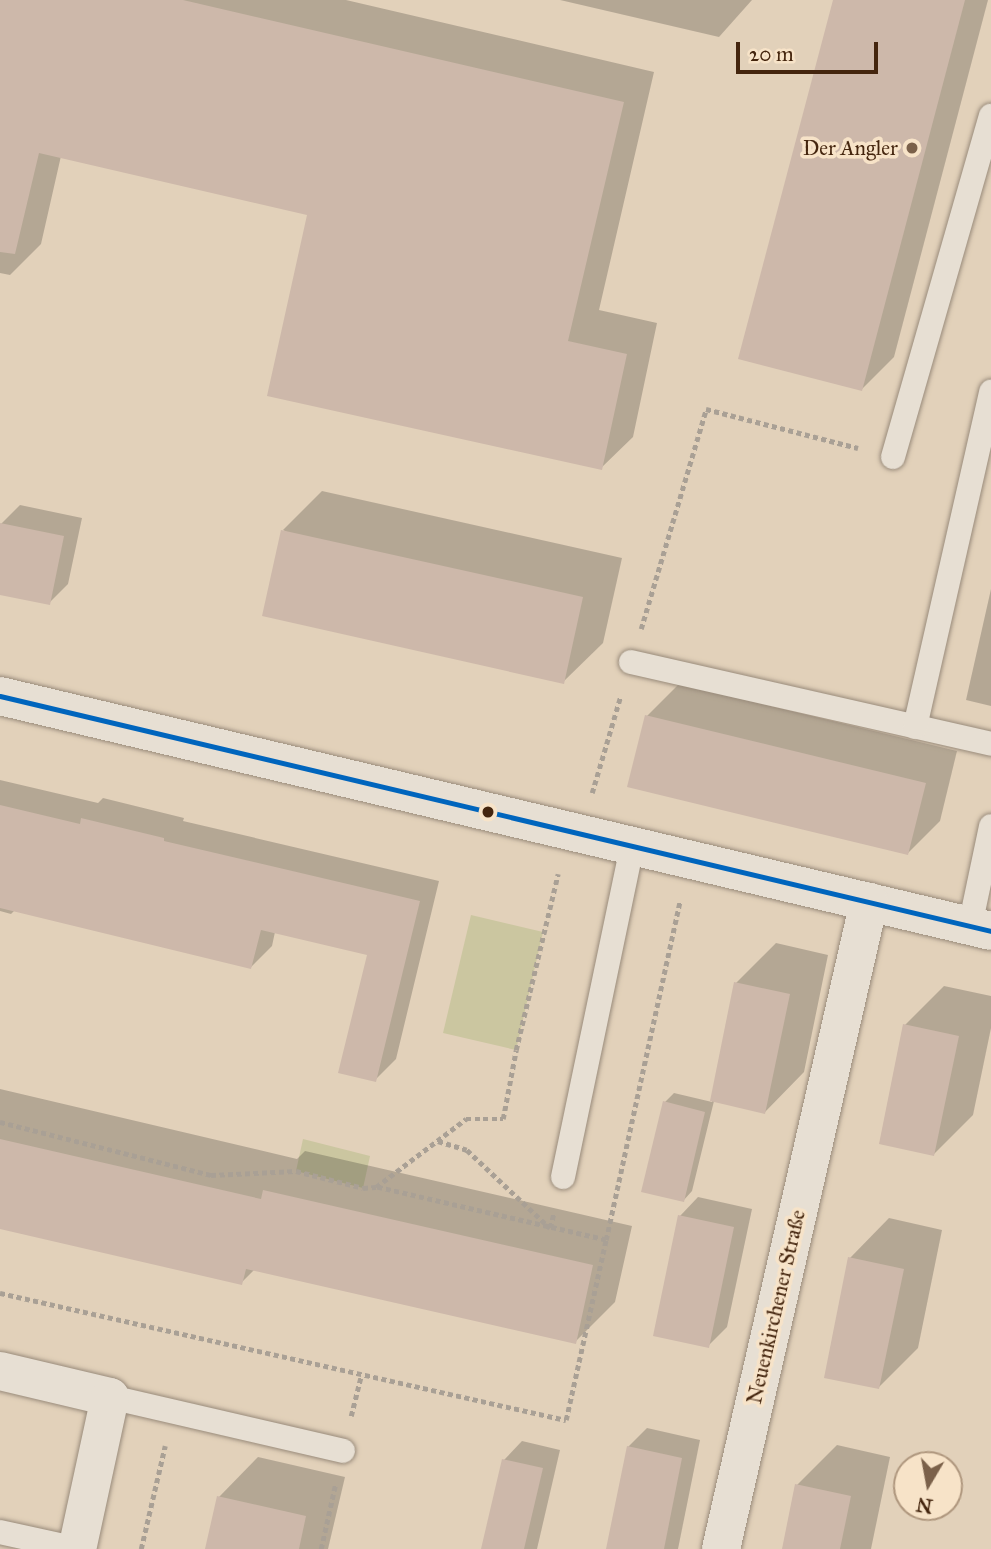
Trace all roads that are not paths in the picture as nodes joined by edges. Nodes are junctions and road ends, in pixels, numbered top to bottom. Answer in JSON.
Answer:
{"nodes":[{"id":1,"x":991,"y":116,"type":"edge"},
{"id":2,"x":991,"y":392,"type":"edge"},
{"id":3,"x":893,"y":457,"type":"road end"},
{"id":4,"x":631,"y":662,"type":"road end"},
{"id":5,"x":0,"y":696,"type":"edge"},
{"id":6,"x":915,"y":727,"type":"junction"},
{"id":7,"x":991,"y":744,"type":"edge"},
{"id":8,"x":991,"y":826,"type":"edge"},
{"id":9,"x":632,"y":846,"type":"junction"},
{"id":10,"x":869,"y":902,"type":"junction"},
{"id":11,"x":980,"y":928,"type":"edge"},
{"id":12,"x":563,"y":1177,"type":"road end"},
{"id":13,"x":0,"y":1371,"type":"edge"},
{"id":14,"x":110,"y":1397,"type":"junction"},
{"id":15,"x":343,"y":1451,"type":"dead end"},
{"id":16,"x":0,"y":1532,"type":"edge"},
{"id":17,"x":77,"y":1549,"type":"edge"},
{"id":18,"x":721,"y":1549,"type":"edge"}],
"edges":[{"from":1,"to":3,"type":"lane"},
{"from":2,"to":6,"type":"lane"},
{"from":4,"to":6,"type":"lane"},
{"from":5,"to":9,"type":"street"},
{"from":6,"to":7,"type":"lane"},
{"from":8,"to":11,"type":"lane"},
{"from":9,"to":10,"type":"street"},
{"from":9,"to":12,"type":"lane"},
{"from":10,"to":11,"type":"street"},
{"from":10,"to":18,"type":"street","name":"Neuenkirchener Straße"},
{"from":13,"to":14,"type":"street"},
{"from":14,"to":15,"type":"lane"},
{"from":14,"to":17,"type":"street"},
{"from":16,"to":17,"type":"lane"}]}
